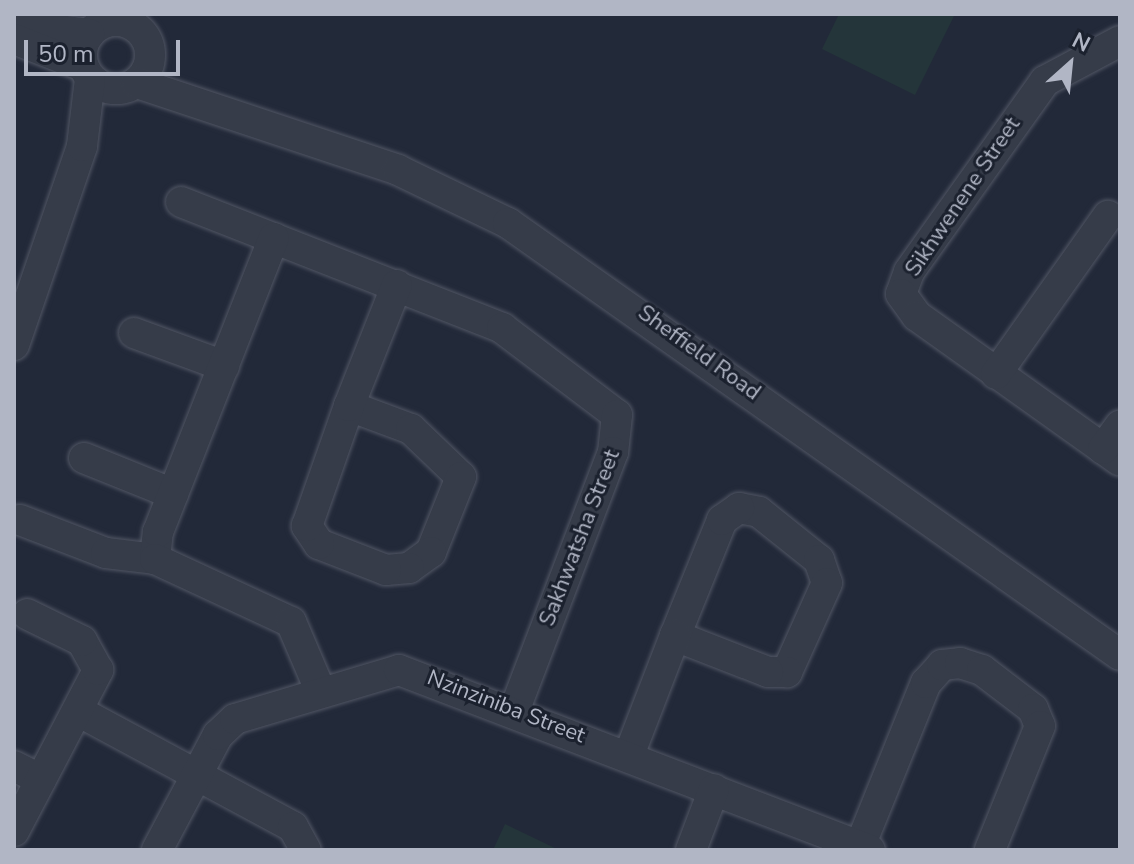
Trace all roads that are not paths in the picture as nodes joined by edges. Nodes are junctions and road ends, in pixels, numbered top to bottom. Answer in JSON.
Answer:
{"nodes":[{"id":1,"x":105,"y":23,"type":"edge"},
{"id":2,"x":14,"y":24,"type":"edge"},
{"id":3,"x":14,"y":39,"type":"edge"},
{"id":4,"x":1120,"y":41,"type":"edge"},
{"id":5,"x":141,"y":57,"type":"edge"},
{"id":6,"x":87,"y":73,"type":"junction"},
{"id":7,"x":82,"y":146,"type":"junction"},
{"id":8,"x":181,"y":202,"type":"dead end"},
{"id":9,"x":1108,"y":216,"type":"dead end"},
{"id":10,"x":274,"y":238,"type":"junction"},
{"id":11,"x":397,"y":285,"type":"junction"},
{"id":12,"x":134,"y":333,"type":"dead end"},
{"id":13,"x":14,"y":345,"type":"edge"},
{"id":14,"x":224,"y":366,"type":"junction"},
{"id":15,"x":996,"y":374,"type":"junction"},
{"id":16,"x":349,"y":406,"type":"junction"},
{"id":17,"x":1114,"y":445,"type":"edge"},
{"id":18,"x":84,"y":458,"type":"dead end"},
{"id":19,"x":173,"y":494,"type":"junction"},
{"id":20,"x":20,"y":520,"type":"dead end"},
{"id":21,"x":155,"y":559,"type":"junction"},
{"id":22,"x":27,"y":614,"type":"dead end"},
{"id":23,"x":675,"y":636,"type":"junction"},
{"id":24,"x":1120,"y":655,"type":"edge"},
{"id":25,"x":320,"y":690,"type":"junction"},
{"id":26,"x":515,"y":709,"type":"junction"},
{"id":27,"x":78,"y":711,"type":"junction"},
{"id":28,"x":629,"y":755,"type":"junction"},
{"id":29,"x":14,"y":766,"type":"edge"},
{"id":30,"x":196,"y":776,"type":"junction"},
{"id":31,"x":41,"y":780,"type":"junction"},
{"id":32,"x":714,"y":789,"type":"junction"},
{"id":33,"x":14,"y":831,"type":"edge"},
{"id":34,"x":865,"y":848,"type":"edge"},
{"id":35,"x":157,"y":850,"type":"edge"},
{"id":36,"x":306,"y":850,"type":"edge"},
{"id":37,"x":691,"y":850,"type":"edge"},
{"id":38,"x":990,"y":850,"type":"edge"}],
"edges":[{"from":1,"to":2,"type":"street"},
{"from":1,"to":5,"type":"street"},
{"from":1,"to":6,"type":"street"},
{"from":3,"to":6,"type":"street"},
{"from":4,"to":15,"type":"street","name":"Sikhwenene Street"},
{"from":5,"to":6,"type":"street"},
{"from":5,"to":7,"type":"street"},
{"from":5,"to":24,"type":"street","name":"Sheffield Road"},
{"from":6,"to":7,"type":"street"},
{"from":7,"to":13,"type":"street"},
{"from":8,"to":10,"type":"street","name":"Sakhwatsha Street"},
{"from":9,"to":15,"type":"street"},
{"from":10,"to":11,"type":"street","name":"Sakhwatsha Street"},
{"from":10,"to":14,"type":"street"},
{"from":11,"to":16,"type":"street"},
{"from":11,"to":26,"type":"street","name":"Sakhwatsha Street"},
{"from":12,"to":14,"type":"street"},
{"from":14,"to":19,"type":"street"},
{"from":15,"to":17,"type":"street","name":"Sikhwenene Street"},
{"from":16,"to":16,"type":"street"},
{"from":18,"to":19,"type":"street"},
{"from":19,"to":21,"type":"street"},
{"from":20,"to":21,"type":"street"},
{"from":21,"to":25,"type":"street"},
{"from":22,"to":27,"type":"street"},
{"from":23,"to":23,"type":"street"},
{"from":23,"to":28,"type":"street"},
{"from":25,"to":26,"type":"street","name":"Nzinziniba Street"},
{"from":25,"to":30,"type":"street","name":"Nzinziniba Street"},
{"from":26,"to":28,"type":"street","name":"Nzinziniba Street"},
{"from":27,"to":30,"type":"street"},
{"from":27,"to":31,"type":"street"},
{"from":28,"to":32,"type":"street","name":"Nzinziniba Street"},
{"from":29,"to":31,"type":"street"},
{"from":30,"to":35,"type":"street","name":"Nzinziniba Street"},
{"from":30,"to":36,"type":"street"},
{"from":31,"to":33,"type":"street"},
{"from":32,"to":34,"type":"street","name":"Nzinziniba Street"},
{"from":32,"to":37,"type":"street"},
{"from":34,"to":38,"type":"street"}]}
